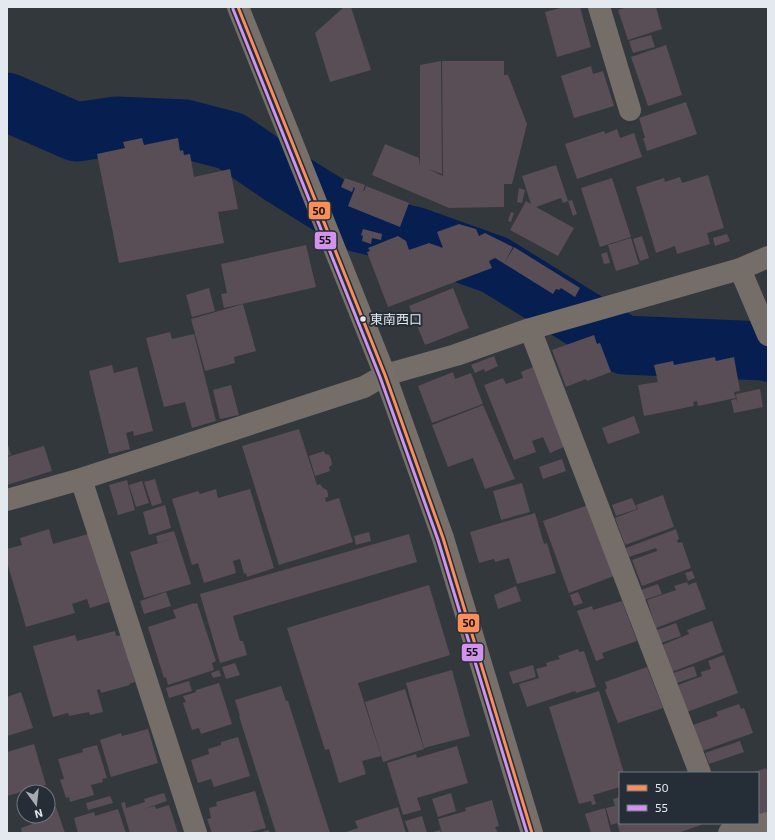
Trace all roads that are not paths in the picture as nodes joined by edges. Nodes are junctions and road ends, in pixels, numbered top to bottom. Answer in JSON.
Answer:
{"nodes":[{"id":1,"x":238,"y":7,"type":"edge"},
{"id":2,"x":599,"y":7,"type":"edge"},
{"id":3,"x":630,"y":110,"type":"dead end"},
{"id":4,"x":768,"y":257,"type":"edge"},
{"id":5,"x":740,"y":269,"type":"junction"},
{"id":6,"x":530,"y":329,"type":"junction"},
{"id":7,"x":768,"y":335,"type":"edge"},
{"id":8,"x":385,"y":375,"type":"junction"},
{"id":9,"x":81,"y":479,"type":"junction"},
{"id":10,"x":7,"y":500,"type":"edge"},
{"id":11,"x":700,"y":772,"type":"edge"},
{"id":12,"x":768,"y":823,"type":"edge"},
{"id":13,"x":196,"y":833,"type":"edge"},
{"id":14,"x":532,"y":833,"type":"edge"},
{"id":15,"x":728,"y":833,"type":"edge"}],
"edges":[{"from":1,"to":8,"type":"street"},
{"from":2,"to":3,"type":"street"},
{"from":4,"to":5,"type":"street"},
{"from":5,"to":6,"type":"street"},
{"from":5,"to":7,"type":"street"},
{"from":6,"to":8,"type":"street"},
{"from":6,"to":11,"type":"street"},
{"from":8,"to":9,"type":"street"},
{"from":8,"to":14,"type":"street"},
{"from":9,"to":10,"type":"street"},
{"from":9,"to":13,"type":"street"},
{"from":12,"to":15,"type":"street"}]}
